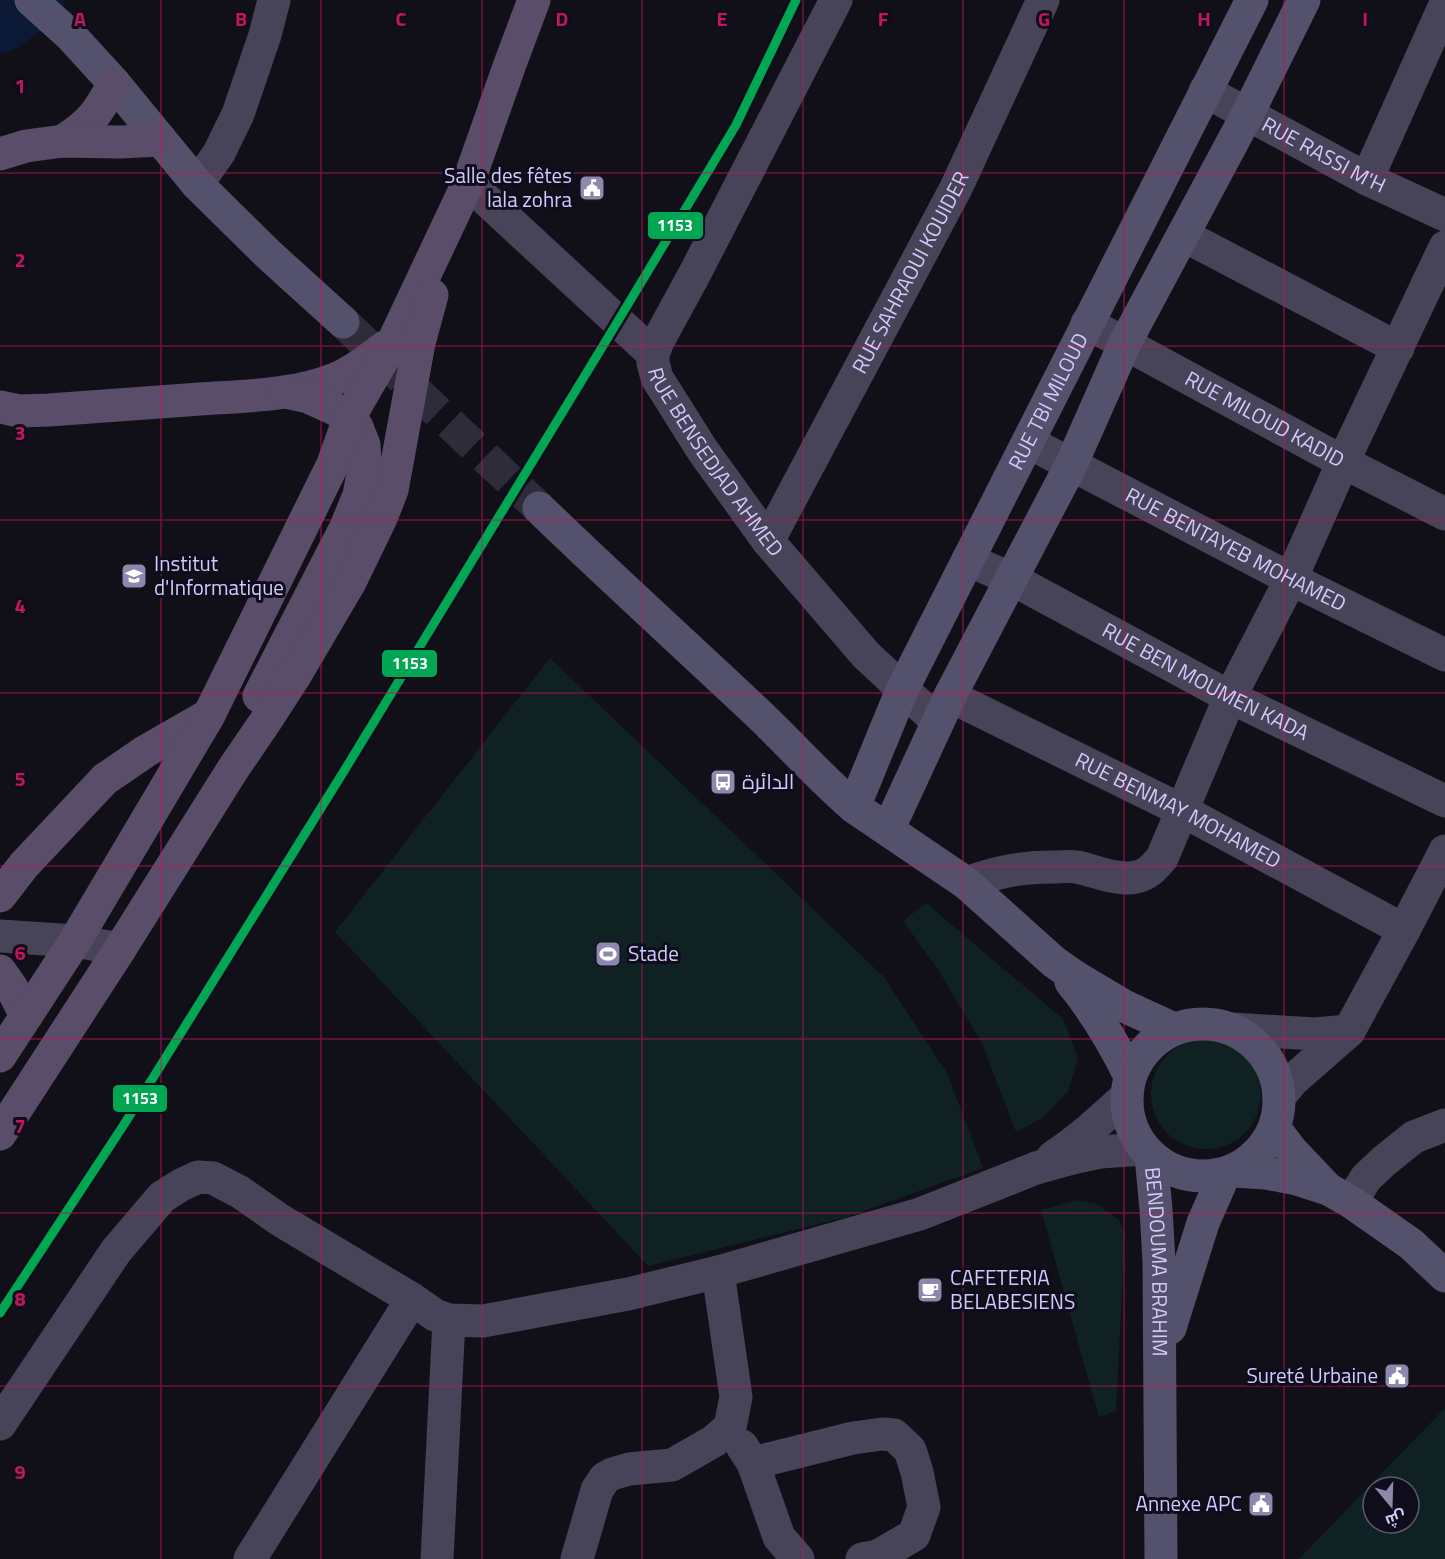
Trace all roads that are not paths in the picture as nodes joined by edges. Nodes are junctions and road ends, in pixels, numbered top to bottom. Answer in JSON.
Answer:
{"nodes":[{"id":1,"x":31,"y":0,"type":"edge"},
{"id":2,"x":274,"y":0,"type":"edge"},
{"id":3,"x":534,"y":0,"type":"edge"},
{"id":4,"x":836,"y":0,"type":"edge"},
{"id":5,"x":1252,"y":0,"type":"edge"},
{"id":6,"x":1304,"y":0,"type":"edge"},
{"id":7,"x":1036,"y":3,"type":"edge"},
{"id":8,"x":1445,"y":5,"type":"edge"},
{"id":9,"x":114,"y":83,"type":"junction"},
{"id":10,"x":1206,"y":91,"type":"junction"},
{"id":11,"x":1247,"y":115,"type":"junction"},
{"id":12,"x":161,"y":140,"type":"junction"},
{"id":13,"x":63,"y":141,"type":"junction"},
{"id":14,"x":0,"y":154,"type":"edge"},
{"id":15,"x":1367,"y":179,"type":"junction"},
{"id":16,"x":468,"y":183,"type":"junction"},
{"id":17,"x":197,"y":184,"type":"junction"},
{"id":18,"x":1445,"y":215,"type":"edge"},
{"id":19,"x":1184,"y":235,"type":"junction"},
{"id":20,"x":441,"y":243,"type":"junction"},
{"id":21,"x":1445,"y":247,"type":"edge"},
{"id":22,"x":343,"y":322,"type":"tunnel mouth"},
{"id":23,"x":1087,"y":324,"type":"junction"},
{"id":24,"x":394,"y":340,"type":"junction"},
{"id":25,"x":1125,"y":343,"type":"junction"},
{"id":26,"x":1398,"y":348,"type":"junction"},
{"id":27,"x":653,"y":354,"type":"junction"},
{"id":28,"x":285,"y":392,"type":"junction"},
{"id":29,"x":0,"y":407,"type":"edge"},
{"id":30,"x":350,"y":416,"type":"junction"},
{"id":31,"x":1028,"y":442,"type":"junction"},
{"id":32,"x":1343,"y":462,"type":"junction"},
{"id":33,"x":1071,"y":465,"type":"junction"},
{"id":34,"x":539,"y":508,"type":"tunnel mouth"},
{"id":35,"x":1445,"y":514,"type":"edge"},
{"id":36,"x":768,"y":540,"type":"junction"},
{"id":37,"x":968,"y":560,"type":"junction"},
{"id":38,"x":1012,"y":579,"type":"junction"},
{"id":39,"x":1291,"y":579,"type":"junction"},
{"id":40,"x":1445,"y":655,"type":"edge"},
{"id":41,"x":902,"y":690,"type":"junction"},
{"id":42,"x":1230,"y":698,"type":"junction"},
{"id":43,"x":944,"y":709,"type":"junction"},
{"id":44,"x":209,"y":715,"type":"junction"},
{"id":45,"x":232,"y":769,"type":"junction"},
{"id":46,"x":1445,"y":801,"type":"edge"},
{"id":47,"x":854,"y":807,"type":"junction"},
{"id":48,"x":1183,"y":811,"type":"junction"},
{"id":49,"x":888,"y":830,"type":"junction"},
{"id":50,"x":1445,"y":851,"type":"edge"},
{"id":51,"x":966,"y":883,"type":"junction"},
{"id":52,"x":0,"y":896,"type":"edge"},
{"id":53,"x":1404,"y":930,"type":"junction"},
{"id":54,"x":0,"y":936,"type":"edge"},
{"id":55,"x":75,"y":941,"type":"junction"},
{"id":56,"x":120,"y":949,"type":"junction"},
{"id":57,"x":1054,"y":962,"type":"junction"},
{"id":58,"x":0,"y":971,"type":"edge"},
{"id":59,"x":27,"y":1016,"type":"junction"},
{"id":60,"x":1173,"y":1029,"type":"junction"},
{"id":61,"x":1232,"y":1029,"type":"junction"},
{"id":62,"x":1349,"y":1031,"type":"junction"},
{"id":63,"x":0,"y":1056,"type":"edge"},
{"id":64,"x":1129,"y":1086,"type":"junction"},
{"id":65,"x":1279,"y":1097,"type":"junction"},
{"id":66,"x":1445,"y":1125,"type":"edge"},
{"id":67,"x":1275,"y":1129,"type":"junction"},
{"id":68,"x":0,"y":1134,"type":"edge"},
{"id":69,"x":1147,"y":1152,"type":"junction"},
{"id":70,"x":1036,"y":1168,"type":"junction"},
{"id":71,"x":1229,"y":1173,"type":"junction"},
{"id":72,"x":1340,"y":1195,"type":"junction"},
{"id":73,"x":717,"y":1272,"type":"junction"},
{"id":74,"x":1445,"y":1276,"type":"edge"},
{"id":75,"x":412,"y":1299,"type":"junction"},
{"id":76,"x":448,"y":1320,"type":"junction"},
{"id":77,"x":1159,"y":1367,"type":"junction"},
{"id":78,"x":0,"y":1424,"type":"edge"},
{"id":79,"x":730,"y":1427,"type":"junction"},
{"id":80,"x":753,"y":1463,"type":"junction"},
{"id":81,"x":250,"y":1559,"type":"edge"},
{"id":82,"x":437,"y":1559,"type":"edge"},
{"id":83,"x":577,"y":1559,"type":"edge"},
{"id":84,"x":798,"y":1559,"type":"edge"},
{"id":85,"x":862,"y":1559,"type":"edge"},
{"id":86,"x":1161,"y":1559,"type":"edge"}],
"edges":[{"from":1,"to":9,"type":"main road"},
{"from":2,"to":17,"type":"street"},
{"from":3,"to":16,"type":"main road"},
{"from":4,"to":27,"type":"street","name":"RUE BENSEDJAD AHMED"},
{"from":5,"to":10,"type":"main road","name":"RUE TBI MILOUD"},
{"from":6,"to":11,"type":"main road"},
{"from":7,"to":36,"type":"street","name":"RUE SAHRAOUI KOUIDER"},
{"from":8,"to":15,"type":"street"},
{"from":9,"to":12,"type":"main road"},
{"from":9,"to":13,"type":"main road"},
{"from":10,"to":11,"type":"street","name":"RUE RASSI M'H"},
{"from":10,"to":23,"type":"main road","name":"RUE TBI MILOUD"},
{"from":11,"to":15,"type":"street","name":"RUE RASSI M'H"},
{"from":11,"to":19,"type":"main road"},
{"from":12,"to":13,"type":"main road"},
{"from":12,"to":17,"type":"main road"},
{"from":13,"to":14,"type":"main road"},
{"from":15,"to":18,"type":"street","name":"RUE RASSI M'H"},
{"from":16,"to":20,"type":"main road"},
{"from":16,"to":27,"type":"street"},
{"from":17,"to":22,"type":"main road"},
{"from":19,"to":25,"type":"main road"},
{"from":19,"to":26,"type":"street"},
{"from":20,"to":24,"type":"main road"},
{"from":20,"to":45,"type":"main road"},
{"from":21,"to":26,"type":"street"},
{"from":23,"to":25,"type":"street","name":"RUE MILOUD KADID"},
{"from":23,"to":31,"type":"main road","name":"RUE TBI MILOUD"},
{"from":24,"to":28,"type":"main road"},
{"from":24,"to":30,"type":"main road"},
{"from":25,"to":32,"type":"street","name":"RUE MILOUD KADID"},
{"from":25,"to":33,"type":"main road"},
{"from":26,"to":32,"type":"street"},
{"from":27,"to":36,"type":"street","name":"RUE BENSEDJAD AHMED"},
{"from":28,"to":29,"type":"main road"},
{"from":28,"to":30,"type":"main road"},
{"from":30,"to":44,"type":"main road"},
{"from":30,"to":45,"type":"main road"},
{"from":31,"to":33,"type":"street","name":"RUE BENTAYEB MOHAMED"},
{"from":31,"to":37,"type":"main road","name":"RUE TBI MILOUD"},
{"from":32,"to":35,"type":"street","name":"RUE MILOUD KADID"},
{"from":32,"to":39,"type":"street"},
{"from":33,"to":38,"type":"main road"},
{"from":33,"to":39,"type":"street","name":"RUE BENTAYEB MOHAMED"},
{"from":34,"to":47,"type":"main road"},
{"from":36,"to":41,"type":"street","name":"RUE BENSEDJAD AHMED"},
{"from":37,"to":38,"type":"street","name":"RUE BEN MOUMEN KADA"},
{"from":37,"to":41,"type":"main road","name":"RUE TBI MILOUD"},
{"from":38,"to":42,"type":"street","name":"RUE BEN MOUMEN KADA"},
{"from":38,"to":43,"type":"main road"},
{"from":39,"to":40,"type":"street","name":"RUE BENTAYEB MOHAMED"},
{"from":39,"to":42,"type":"street"},
{"from":41,"to":43,"type":"street","name":"RUE BENSEDJAD AHMED"},
{"from":41,"to":47,"type":"main road","name":"RUE TBI MILOUD"},
{"from":42,"to":46,"type":"street","name":"RUE BEN MOUMEN KADA"},
{"from":42,"to":48,"type":"street"},
{"from":43,"to":48,"type":"street","name":"RUE BENMAY MOHAMED"},
{"from":43,"to":49,"type":"main road"},
{"from":44,"to":52,"type":"main road"},
{"from":44,"to":55,"type":"main road"},
{"from":45,"to":56,"type":"main road"},
{"from":47,"to":49,"type":"main road"},
{"from":48,"to":51,"type":"street"},
{"from":48,"to":53,"type":"street","name":"RUE BENMAY MOHAMED"},
{"from":49,"to":51,"type":"main road"},
{"from":50,"to":53,"type":"street"},
{"from":51,"to":57,"type":"main road"},
{"from":53,"to":62,"type":"street"},
{"from":54,"to":55,"type":"street"},
{"from":55,"to":56,"type":"street"},
{"from":55,"to":59,"type":"main road"},
{"from":56,"to":68,"type":"main road"},
{"from":57,"to":60,"type":"main road"},
{"from":57,"to":64,"type":"main road"},
{"from":58,"to":59,"type":"main road"},
{"from":59,"to":63,"type":"main road"},
{"from":60,"to":61,"type":"main road"},
{"from":60,"to":64,"type":"main road"},
{"from":61,"to":62,"type":"street"},
{"from":61,"to":65,"type":"main road"},
{"from":62,"to":65,"type":"street"},
{"from":64,"to":69,"type":"main road"},
{"from":64,"to":70,"type":"street"},
{"from":65,"to":67,"type":"main road"},
{"from":66,"to":72,"type":"street"},
{"from":67,"to":71,"type":"main road"},
{"from":67,"to":72,"type":"main road"},
{"from":69,"to":70,"type":"street"},
{"from":69,"to":71,"type":"main road"},
{"from":69,"to":77,"type":"main road","name":"BENDOUMA BRAHIM"},
{"from":70,"to":73,"type":"street"},
{"from":71,"to":72,"type":"main road"},
{"from":71,"to":77,"type":"main road","name":"BENDOUMA BRAHIM"},
{"from":72,"to":74,"type":"main road"},
{"from":73,"to":76,"type":"street"},
{"from":73,"to":79,"type":"street"},
{"from":75,"to":76,"type":"street"},
{"from":75,"to":78,"type":"street"},
{"from":75,"to":81,"type":"street"},
{"from":76,"to":82,"type":"street"},
{"from":77,"to":86,"type":"main road","name":"BENDOUMA BRAHIM"},
{"from":79,"to":80,"type":"street"},
{"from":79,"to":83,"type":"street"},
{"from":80,"to":84,"type":"street"},
{"from":80,"to":85,"type":"street"}]}
